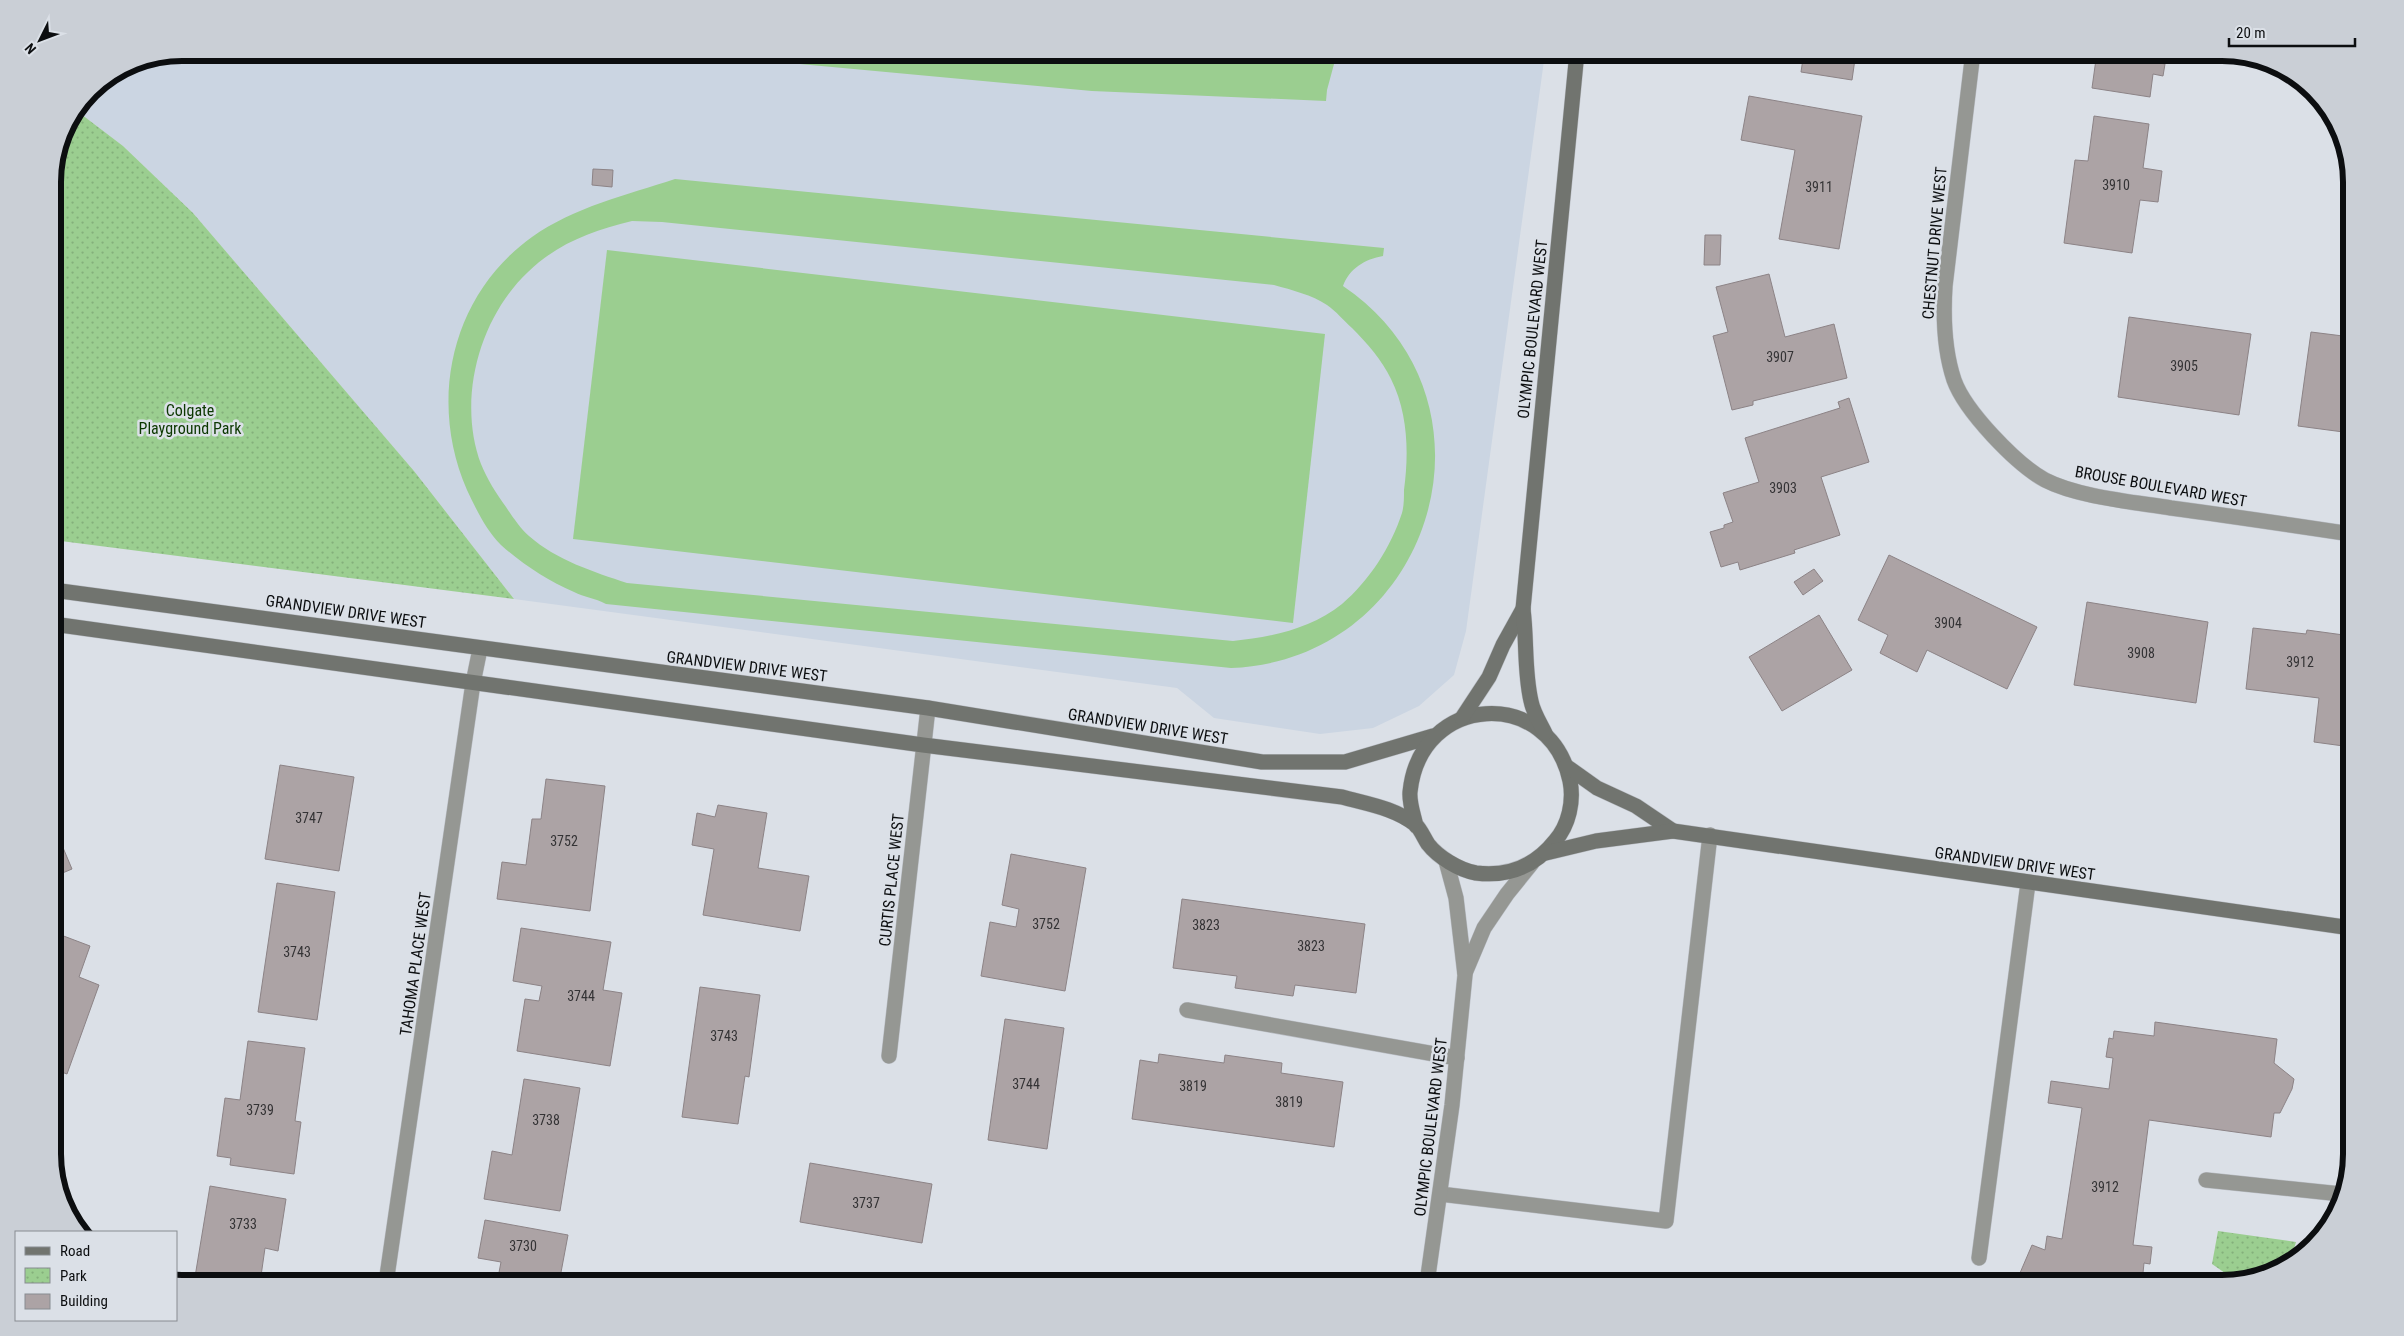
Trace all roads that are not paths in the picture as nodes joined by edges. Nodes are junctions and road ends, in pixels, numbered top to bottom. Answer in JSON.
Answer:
{"nodes":[{"id":1,"x":1576,"y":61,"type":"edge"},
{"id":2,"x":1972,"y":61,"type":"edge"},
{"id":3,"x":1986,"y":426,"type":"joint"},
{"id":4,"x":2342,"y":533,"type":"edge"},
{"id":5,"x":62,"y":591,"type":"edge"},
{"id":6,"x":1523,"y":609,"type":"junction"},
{"id":7,"x":62,"y":625,"type":"edge"},
{"id":8,"x":480,"y":649,"type":"junction"},
{"id":9,"x":473,"y":683,"type":"junction"},
{"id":10,"x":928,"y":708,"type":"junction"},
{"id":11,"x":1462,"y":718,"type":"junction"},
{"id":12,"x":1545,"y":733,"type":"junction"},
{"id":13,"x":1433,"y":736,"type":"junction"},
{"id":14,"x":923,"y":745,"type":"junction"},
{"id":15,"x":1566,"y":766,"type":"junction"},
{"id":16,"x":1416,"y":826,"type":"junction"},
{"id":17,"x":1673,"y":831,"type":"junction"},
{"id":18,"x":1710,"y":835,"type":"junction"},
{"id":19,"x":1546,"y":853,"type":"junction"},
{"id":20,"x":1446,"y":861,"type":"junction"},
{"id":21,"x":1532,"y":863,"type":"junction"},
{"id":22,"x":2028,"y":883,"type":"junction"},
{"id":23,"x":2343,"y":927,"type":"edge"},
{"id":24,"x":1465,"y":975,"type":"junction"},
{"id":25,"x":1187,"y":1010,"type":"dead end"},
{"id":26,"x":889,"y":1056,"type":"dead end"},
{"id":27,"x":1457,"y":1058,"type":"junction"},
{"id":28,"x":2206,"y":1180,"type":"dead end"},
{"id":29,"x":2336,"y":1193,"type":"edge"},
{"id":30,"x":1440,"y":1194,"type":"junction"},
{"id":31,"x":1979,"y":1258,"type":"dead end"},
{"id":32,"x":387,"y":1275,"type":"edge"},
{"id":33,"x":1428,"y":1275,"type":"edge"}],
"edges":[{"from":1,"to":6,"type":"street","name":"OLYMPIC BOULEVARD WEST"},
{"from":2,"to":3,"type":"street","name":"CHESTNUT DRIVE WEST"},
{"from":3,"to":4,"type":"street","name":"BROUSE BOULEVARD WEST"},
{"from":5,"to":8,"type":"street","name":"GRANDVIEW DRIVE WEST"},
{"from":6,"to":11,"type":"street","name":"OLYMPIC BOULEVARD WEST"},
{"from":6,"to":12,"type":"street","name":"OLYMPIC BOULEVARD WEST"},
{"from":7,"to":9,"type":"street"},
{"from":8,"to":9,"type":"street","name":"TAHOMA PLACE WEST"},
{"from":8,"to":10,"type":"street","name":"GRANDVIEW DRIVE WEST"},
{"from":9,"to":14,"type":"street"},
{"from":9,"to":32,"type":"street","name":"TAHOMA PLACE WEST"},
{"from":10,"to":13,"type":"street","name":"GRANDVIEW DRIVE WEST"},
{"from":10,"to":14,"type":"street","name":"CURTIS PLACE WEST"},
{"from":11,"to":12,"type":"street"},
{"from":11,"to":13,"type":"street"},
{"from":12,"to":15,"type":"street"},
{"from":13,"to":16,"type":"street"},
{"from":14,"to":16,"type":"street"},
{"from":14,"to":26,"type":"street","name":"CURTIS PLACE WEST"},
{"from":15,"to":17,"type":"street","name":"GRANDVIEW DRIVE WEST"},
{"from":15,"to":19,"type":"street"},
{"from":16,"to":20,"type":"street"},
{"from":17,"to":18,"type":"street","name":"GRANDVIEW DRIVE WEST"},
{"from":17,"to":19,"type":"street","name":"GRANDVIEW DRIVE WEST"},
{"from":18,"to":22,"type":"street","name":"GRANDVIEW DRIVE WEST"},
{"from":18,"to":30,"type":"street"},
{"from":19,"to":21,"type":"street"},
{"from":20,"to":21,"type":"street"},
{"from":20,"to":24,"type":"street","name":"OLYMPIC BOULEVARD WEST"},
{"from":21,"to":24,"type":"street","name":"OLYMPIC BOULEVARD WEST"},
{"from":22,"to":23,"type":"street","name":"GRANDVIEW DRIVE WEST"},
{"from":22,"to":31,"type":"street"},
{"from":24,"to":27,"type":"street","name":"OLYMPIC BOULEVARD WEST"},
{"from":25,"to":27,"type":"street"},
{"from":27,"to":30,"type":"street","name":"OLYMPIC BOULEVARD WEST"},
{"from":28,"to":29,"type":"street"},
{"from":30,"to":33,"type":"street","name":"OLYMPIC BOULEVARD WEST"}]}
